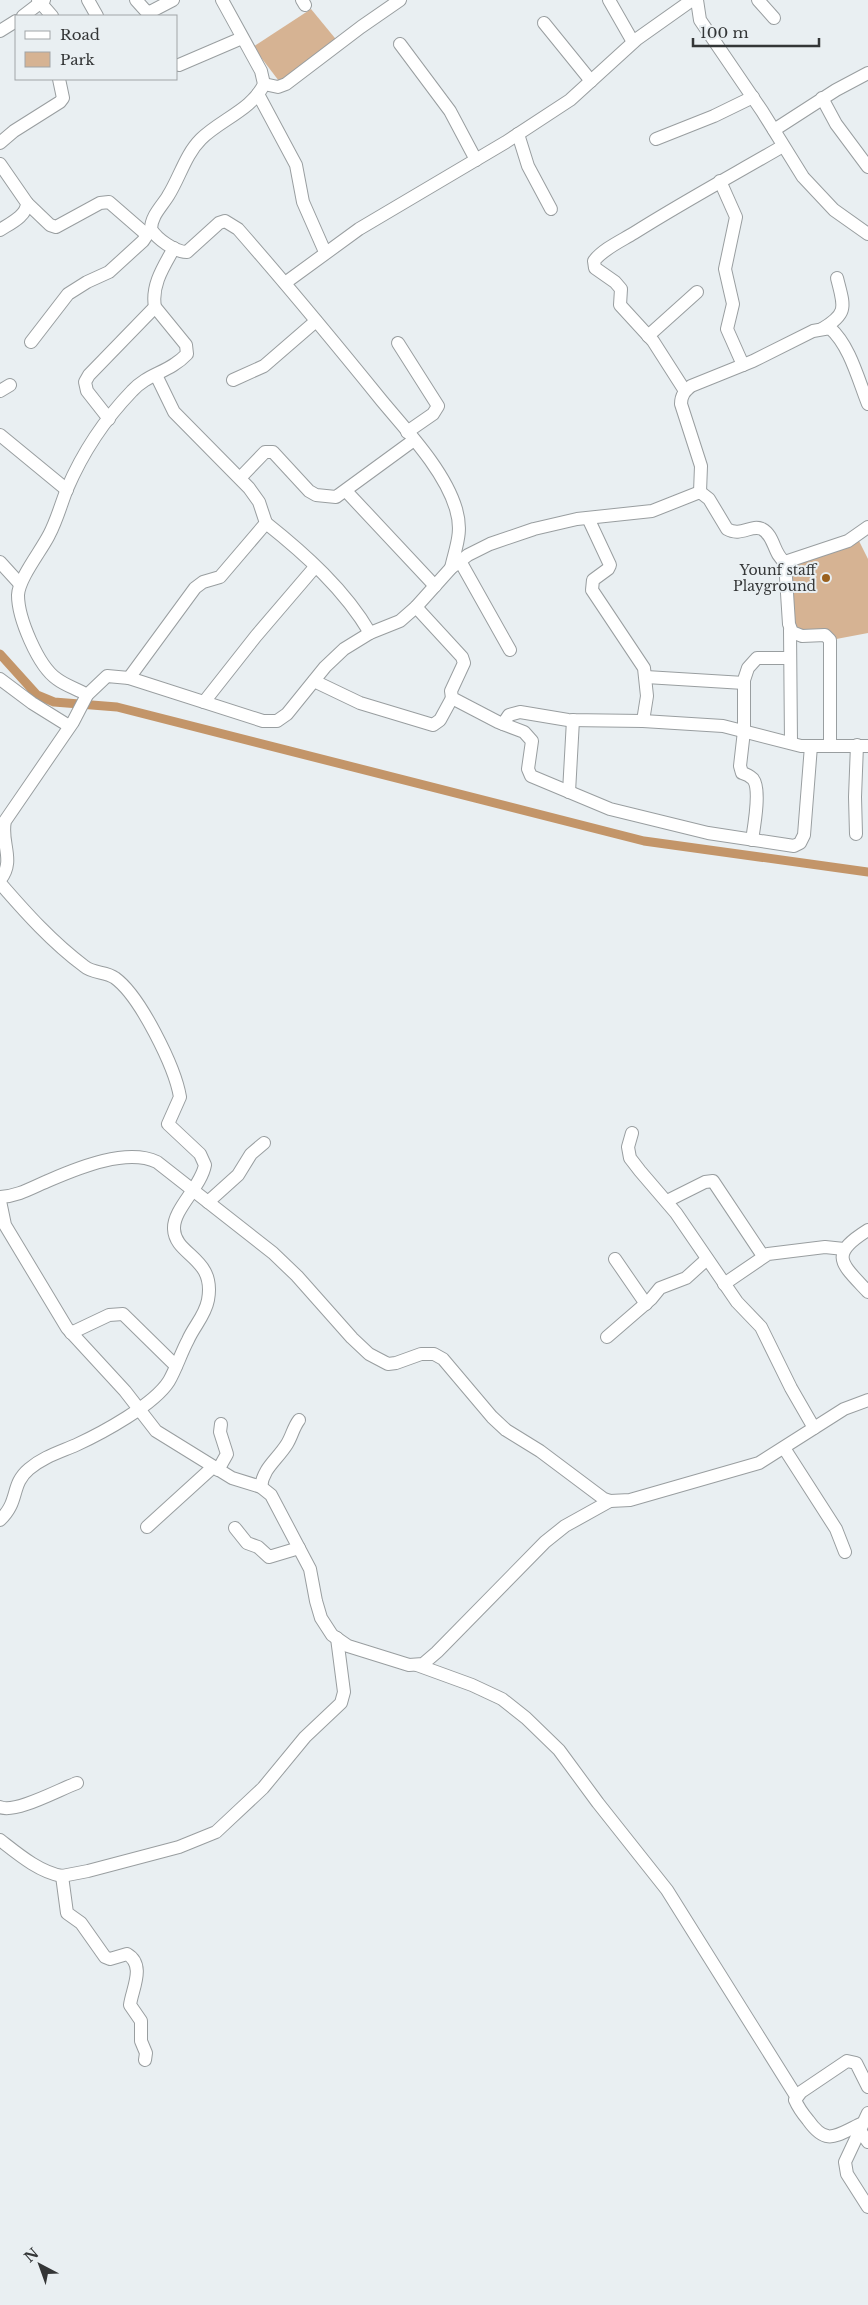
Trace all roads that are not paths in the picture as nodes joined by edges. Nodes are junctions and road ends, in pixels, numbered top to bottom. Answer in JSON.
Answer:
{"nodes":[{"id":1,"x":88,"y":0,"type":"edge"},
{"id":2,"x":136,"y":0,"type":"edge"},
{"id":3,"x":173,"y":0,"type":"edge"},
{"id":4,"x":222,"y":0,"type":"edge"},
{"id":5,"x":400,"y":0,"type":"edge"},
{"id":6,"x":609,"y":0,"type":"edge"},
{"id":7,"x":692,"y":0,"type":"edge"},
{"id":8,"x":697,"y":0,"type":"edge"},
{"id":9,"x":758,"y":0,"type":"edge"},
{"id":10,"x":41,"y":1,"type":"edge"},
{"id":11,"x":147,"y":14,"type":"edge"},
{"id":12,"x":24,"y":15,"type":"edge"},
{"id":13,"x":51,"y":15,"type":"edge"},
{"id":14,"x":96,"y":15,"type":"edge"},
{"id":15,"x":774,"y":18,"type":"dead end"},
{"id":16,"x":15,"y":22,"type":"edge"},
{"id":17,"x":544,"y":23,"type":"dead end"},
{"id":18,"x":0,"y":31,"type":"edge"},
{"id":19,"x":242,"y":38,"type":"junction"},
{"id":20,"x":633,"y":42,"type":"junction"},
{"id":21,"x":400,"y":44,"type":"dead end"},
{"id":22,"x":179,"y":65,"type":"dead end"},
{"id":23,"x":868,"y":73,"type":"edge"},
{"id":24,"x":59,"y":80,"type":"edge"},
{"id":25,"x":591,"y":81,"type":"junction"},
{"id":26,"x":261,"y":89,"type":"junction"},
{"id":27,"x":753,"y":97,"type":"junction"},
{"id":28,"x":822,"y":98,"type":"junction"},
{"id":29,"x":774,"y":130,"type":"junction"},
{"id":30,"x":518,"y":134,"type":"junction"},
{"id":31,"x":656,"y":139,"type":"dead end"},
{"id":32,"x":0,"y":143,"type":"edge"},
{"id":33,"x":783,"y":146,"type":"junction"},
{"id":34,"x":476,"y":160,"type":"junction"},
{"id":35,"x":0,"y":164,"type":"edge"},
{"id":36,"x":868,"y":167,"type":"edge"},
{"id":37,"x":720,"y":181,"type":"junction"},
{"id":38,"x":27,"y":203,"type":"junction"},
{"id":39,"x":551,"y":209,"type":"dead end"},
{"id":40,"x":0,"y":230,"type":"edge"},
{"id":41,"x":149,"y":232,"type":"junction"},
{"id":42,"x":868,"y":234,"type":"edge"},
{"id":43,"x":174,"y":248,"type":"junction"},
{"id":44,"x":325,"y":252,"type":"junction"},
{"id":45,"x":837,"y":278,"type":"dead end"},
{"id":46,"x":285,"y":283,"type":"junction"},
{"id":47,"x":698,"y":292,"type":"dead end"},
{"id":48,"x":155,"y":307,"type":"junction"},
{"id":49,"x":316,"y":321,"type":"junction"},
{"id":50,"x":822,"y":329,"type":"junction"},
{"id":51,"x":648,"y":336,"type":"junction"},
{"id":52,"x":31,"y":342,"type":"dead end"},
{"id":53,"x":398,"y":343,"type":"dead end"},
{"id":54,"x":743,"y":365,"type":"junction"},
{"id":55,"x":156,"y":376,"type":"junction"},
{"id":56,"x":233,"y":380,"type":"dead end"},
{"id":57,"x":685,"y":391,"type":"junction"},
{"id":58,"x":868,"y":404,"type":"edge"},
{"id":59,"x":109,"y":419,"type":"junction"},
{"id":60,"x":0,"y":435,"type":"edge"},
{"id":61,"x":410,"y":436,"type":"junction"},
{"id":62,"x":240,"y":478,"type":"junction"},
{"id":63,"x":67,"y":490,"type":"junction"},
{"id":64,"x":346,"y":491,"type":"junction"},
{"id":65,"x":700,"y":492,"type":"junction"},
{"id":66,"x":588,"y":518,"type":"junction"},
{"id":67,"x":266,"y":523,"type":"junction"},
{"id":68,"x":868,"y":527,"type":"edge"},
{"id":69,"x":0,"y":562,"type":"edge"},
{"id":70,"x":785,"y":562,"type":"junction"},
{"id":71,"x":455,"y":564,"type":"junction"},
{"id":72,"x":315,"y":567,"type":"junction"},
{"id":73,"x":20,"y":584,"type":"junction"},
{"id":74,"x":435,"y":586,"type":"junction"},
{"id":75,"x":416,"y":607,"type":"junction"},
{"id":76,"x":790,"y":630,"type":"junction"},
{"id":77,"x":370,"y":633,"type":"junction"},
{"id":78,"x":510,"y":650,"type":"dead end"},
{"id":79,"x":790,"y":658,"type":"junction"},
{"id":80,"x":646,"y":677,"type":"junction"},
{"id":81,"x":129,"y":678,"type":"junction"},
{"id":82,"x":0,"y":679,"type":"edge"},
{"id":83,"x":314,"y":681,"type":"junction"},
{"id":84,"x":744,"y":683,"type":"junction"},
{"id":85,"x":86,"y":698,"type":"junction"},
{"id":86,"x":452,"y":698,"type":"junction"},
{"id":87,"x":204,"y":702,"type":"junction"},
{"id":88,"x":573,"y":720,"type":"junction"},
{"id":89,"x":643,"y":721,"type":"junction"},
{"id":90,"x":71,"y":724,"type":"junction"},
{"id":91,"x":503,"y":724,"type":"junction"},
{"id":92,"x":744,"y":731,"type":"junction"},
{"id":93,"x":791,"y":743,"type":"junction"},
{"id":94,"x":830,"y":745,"type":"junction"},
{"id":95,"x":863,"y":745,"type":"edge"},
{"id":96,"x":811,"y":746,"type":"junction"},
{"id":97,"x":569,"y":792,"type":"junction"},
{"id":98,"x":856,"y":834,"type":"dead end"},
{"id":99,"x":752,"y":840,"type":"junction"},
{"id":100,"x":0,"y":881,"type":"edge"},
{"id":101,"x":632,"y":1133,"type":"dead end"},
{"id":102,"x":264,"y":1143,"type":"dead end"},
{"id":103,"x":194,"y":1191,"type":"junction"},
{"id":104,"x":0,"y":1199,"type":"edge"},
{"id":105,"x":667,"y":1201,"type":"junction"},
{"id":106,"x":208,"y":1202,"type":"junction"},
{"id":107,"x":868,"y":1230,"type":"edge"},
{"id":108,"x":844,"y":1249,"type":"junction"},
{"id":109,"x":763,"y":1256,"type":"junction"},
{"id":110,"x":615,"y":1259,"type":"dead end"},
{"id":111,"x":707,"y":1259,"type":"junction"},
{"id":112,"x":724,"y":1284,"type":"junction"},
{"id":113,"x":868,"y":1292,"type":"edge"},
{"id":114,"x":646,"y":1304,"type":"junction"},
{"id":115,"x":71,"y":1333,"type":"junction"},
{"id":116,"x":607,"y":1337,"type":"dead end"},
{"id":117,"x":176,"y":1366,"type":"junction"},
{"id":118,"x":868,"y":1400,"type":"edge"},
{"id":119,"x":138,"y":1408,"type":"junction"},
{"id":120,"x":300,"y":1420,"type":"dead end"},
{"id":121,"x":221,"y":1424,"type":"dead end"},
{"id":122,"x":814,"y":1428,"type":"junction"},
{"id":123,"x":784,"y":1448,"type":"junction"},
{"id":124,"x":216,"y":1468,"type":"junction"},
{"id":125,"x":260,"y":1487,"type":"junction"},
{"id":126,"x":610,"y":1501,"type":"junction"},
{"id":127,"x":0,"y":1520,"type":"edge"},
{"id":128,"x":147,"y":1527,"type":"dead end"},
{"id":129,"x":235,"y":1528,"type":"dead end"},
{"id":130,"x":299,"y":1548,"type":"junction"},
{"id":131,"x":845,"y":1552,"type":"dead end"},
{"id":132,"x":337,"y":1638,"type":"junction"},
{"id":133,"x":417,"y":1665,"type":"junction"},
{"id":134,"x":77,"y":1783,"type":"dead end"},
{"id":135,"x":0,"y":1807,"type":"edge"},
{"id":136,"x":0,"y":1840,"type":"edge"},
{"id":137,"x":62,"y":1876,"type":"junction"},
{"id":138,"x":145,"y":2060,"type":"dead end"},
{"id":139,"x":868,"y":2087,"type":"edge"},
{"id":140,"x":796,"y":2096,"type":"junction"},
{"id":141,"x":863,"y":2122,"type":"edge"},
{"id":142,"x":868,"y":2142,"type":"edge"},
{"id":143,"x":868,"y":2207,"type":"edge"}],
"edges":[{"from":1,"to":14,"type":"street"},
{"from":2,"to":11,"type":"street"},
{"from":3,"to":11,"type":"street"},
{"from":4,"to":19,"type":"street"},
{"from":5,"to":26,"type":"street"},
{"from":6,"to":20,"type":"street"},
{"from":7,"to":20,"type":"street"},
{"from":8,"to":27,"type":"street"},
{"from":9,"to":15,"type":"street"},
{"from":10,"to":12,"type":"street"},
{"from":10,"to":13,"type":"street"},
{"from":16,"to":18,"type":"street"},
{"from":17,"to":25,"type":"street"},
{"from":19,"to":22,"type":"street"},
{"from":19,"to":26,"type":"street"},
{"from":20,"to":25,"type":"street"},
{"from":21,"to":34,"type":"street"},
{"from":23,"to":28,"type":"street"},
{"from":24,"to":32,"type":"street"},
{"from":25,"to":30,"type":"street"},
{"from":26,"to":41,"type":"street"},
{"from":26,"to":44,"type":"street"},
{"from":27,"to":29,"type":"street"},
{"from":27,"to":31,"type":"street"},
{"from":28,"to":29,"type":"street"},
{"from":28,"to":36,"type":"street"},
{"from":29,"to":33,"type":"street"},
{"from":30,"to":34,"type":"street"},
{"from":30,"to":39,"type":"street"},
{"from":33,"to":37,"type":"street"},
{"from":33,"to":42,"type":"street"},
{"from":34,"to":44,"type":"street"},
{"from":35,"to":38,"type":"street"},
{"from":37,"to":51,"type":"street"},
{"from":37,"to":54,"type":"street"},
{"from":38,"to":40,"type":"street"},
{"from":38,"to":41,"type":"street"},
{"from":41,"to":43,"type":"street"},
{"from":41,"to":52,"type":"street"},
{"from":43,"to":46,"type":"street"},
{"from":43,"to":48,"type":"street"},
{"from":44,"to":46,"type":"street"},
{"from":45,"to":50,"type":"street"},
{"from":46,"to":49,"type":"street"},
{"from":47,"to":51,"type":"street"},
{"from":48,"to":55,"type":"street"},
{"from":48,"to":59,"type":"street"},
{"from":49,"to":56,"type":"street"},
{"from":49,"to":61,"type":"street"},
{"from":50,"to":54,"type":"street"},
{"from":50,"to":58,"type":"street"},
{"from":51,"to":57,"type":"street"},
{"from":53,"to":61,"type":"street"},
{"from":54,"to":57,"type":"street"},
{"from":55,"to":59,"type":"street"},
{"from":55,"to":62,"type":"street"},
{"from":57,"to":65,"type":"street"},
{"from":59,"to":63,"type":"street"},
{"from":60,"to":63,"type":"street"},
{"from":61,"to":64,"type":"street"},
{"from":61,"to":71,"type":"street"},
{"from":62,"to":64,"type":"street"},
{"from":62,"to":67,"type":"street"},
{"from":63,"to":73,"type":"street"},
{"from":64,"to":74,"type":"street"},
{"from":65,"to":66,"type":"street"},
{"from":65,"to":70,"type":"street"},
{"from":66,"to":71,"type":"street"},
{"from":66,"to":80,"type":"street"},
{"from":67,"to":72,"type":"street"},
{"from":67,"to":81,"type":"street"},
{"from":68,"to":70,"type":"street"},
{"from":69,"to":73,"type":"street"},
{"from":70,"to":76,"type":"street"},
{"from":71,"to":74,"type":"street"},
{"from":71,"to":78,"type":"street"},
{"from":72,"to":77,"type":"street"},
{"from":72,"to":87,"type":"street"},
{"from":73,"to":85,"type":"street"},
{"from":74,"to":75,"type":"street"},
{"from":75,"to":77,"type":"street"},
{"from":75,"to":86,"type":"street"},
{"from":76,"to":79,"type":"street"},
{"from":76,"to":94,"type":"street"},
{"from":77,"to":83,"type":"street"},
{"from":79,"to":84,"type":"street"},
{"from":79,"to":93,"type":"street"},
{"from":80,"to":84,"type":"street"},
{"from":80,"to":89,"type":"street"},
{"from":81,"to":85,"type":"street"},
{"from":81,"to":87,"type":"street"},
{"from":82,"to":90,"type":"street"},
{"from":83,"to":86,"type":"street"},
{"from":83,"to":87,"type":"street"},
{"from":84,"to":92,"type":"street"},
{"from":85,"to":90,"type":"street"},
{"from":86,"to":91,"type":"street"},
{"from":88,"to":89,"type":"street"},
{"from":88,"to":91,"type":"street"},
{"from":88,"to":97,"type":"street"},
{"from":89,"to":92,"type":"street"},
{"from":90,"to":100,"type":"street"},
{"from":91,"to":97,"type":"street"},
{"from":92,"to":93,"type":"street"},
{"from":92,"to":99,"type":"street"},
{"from":93,"to":96,"type":"street"},
{"from":94,"to":95,"type":"street"},
{"from":94,"to":96,"type":"street"},
{"from":95,"to":98,"type":"street"},
{"from":96,"to":99,"type":"street"},
{"from":97,"to":99,"type":"street"},
{"from":100,"to":103,"type":"street"},
{"from":101,"to":105,"type":"street"},
{"from":102,"to":106,"type":"street"},
{"from":103,"to":104,"type":"street"},
{"from":103,"to":106,"type":"street"},
{"from":103,"to":117,"type":"street"},
{"from":104,"to":115,"type":"street"},
{"from":105,"to":109,"type":"street"},
{"from":105,"to":111,"type":"street"},
{"from":106,"to":126,"type":"street"},
{"from":107,"to":108,"type":"street"},
{"from":108,"to":109,"type":"street"},
{"from":108,"to":113,"type":"street"},
{"from":109,"to":112,"type":"street"},
{"from":110,"to":114,"type":"street"},
{"from":111,"to":112,"type":"street"},
{"from":111,"to":114,"type":"street"},
{"from":112,"to":122,"type":"street"},
{"from":114,"to":116,"type":"street"},
{"from":115,"to":117,"type":"street"},
{"from":115,"to":119,"type":"street"},
{"from":117,"to":119,"type":"street"},
{"from":118,"to":122,"type":"street"},
{"from":119,"to":124,"type":"street"},
{"from":119,"to":127,"type":"street"},
{"from":120,"to":125,"type":"street"},
{"from":121,"to":124,"type":"street"},
{"from":122,"to":123,"type":"street"},
{"from":123,"to":126,"type":"street"},
{"from":123,"to":131,"type":"street"},
{"from":124,"to":125,"type":"street"},
{"from":124,"to":128,"type":"street"},
{"from":125,"to":130,"type":"street"},
{"from":126,"to":133,"type":"street"},
{"from":129,"to":130,"type":"street"},
{"from":130,"to":132,"type":"street"},
{"from":132,"to":133,"type":"street"},
{"from":132,"to":137,"type":"street"},
{"from":133,"to":140,"type":"street"},
{"from":134,"to":135,"type":"street"},
{"from":136,"to":137,"type":"street"},
{"from":137,"to":138,"type":"street"},
{"from":139,"to":140,"type":"street"},
{"from":140,"to":141,"type":"street"},
{"from":141,"to":142,"type":"street"},
{"from":141,"to":143,"type":"street"}]}
